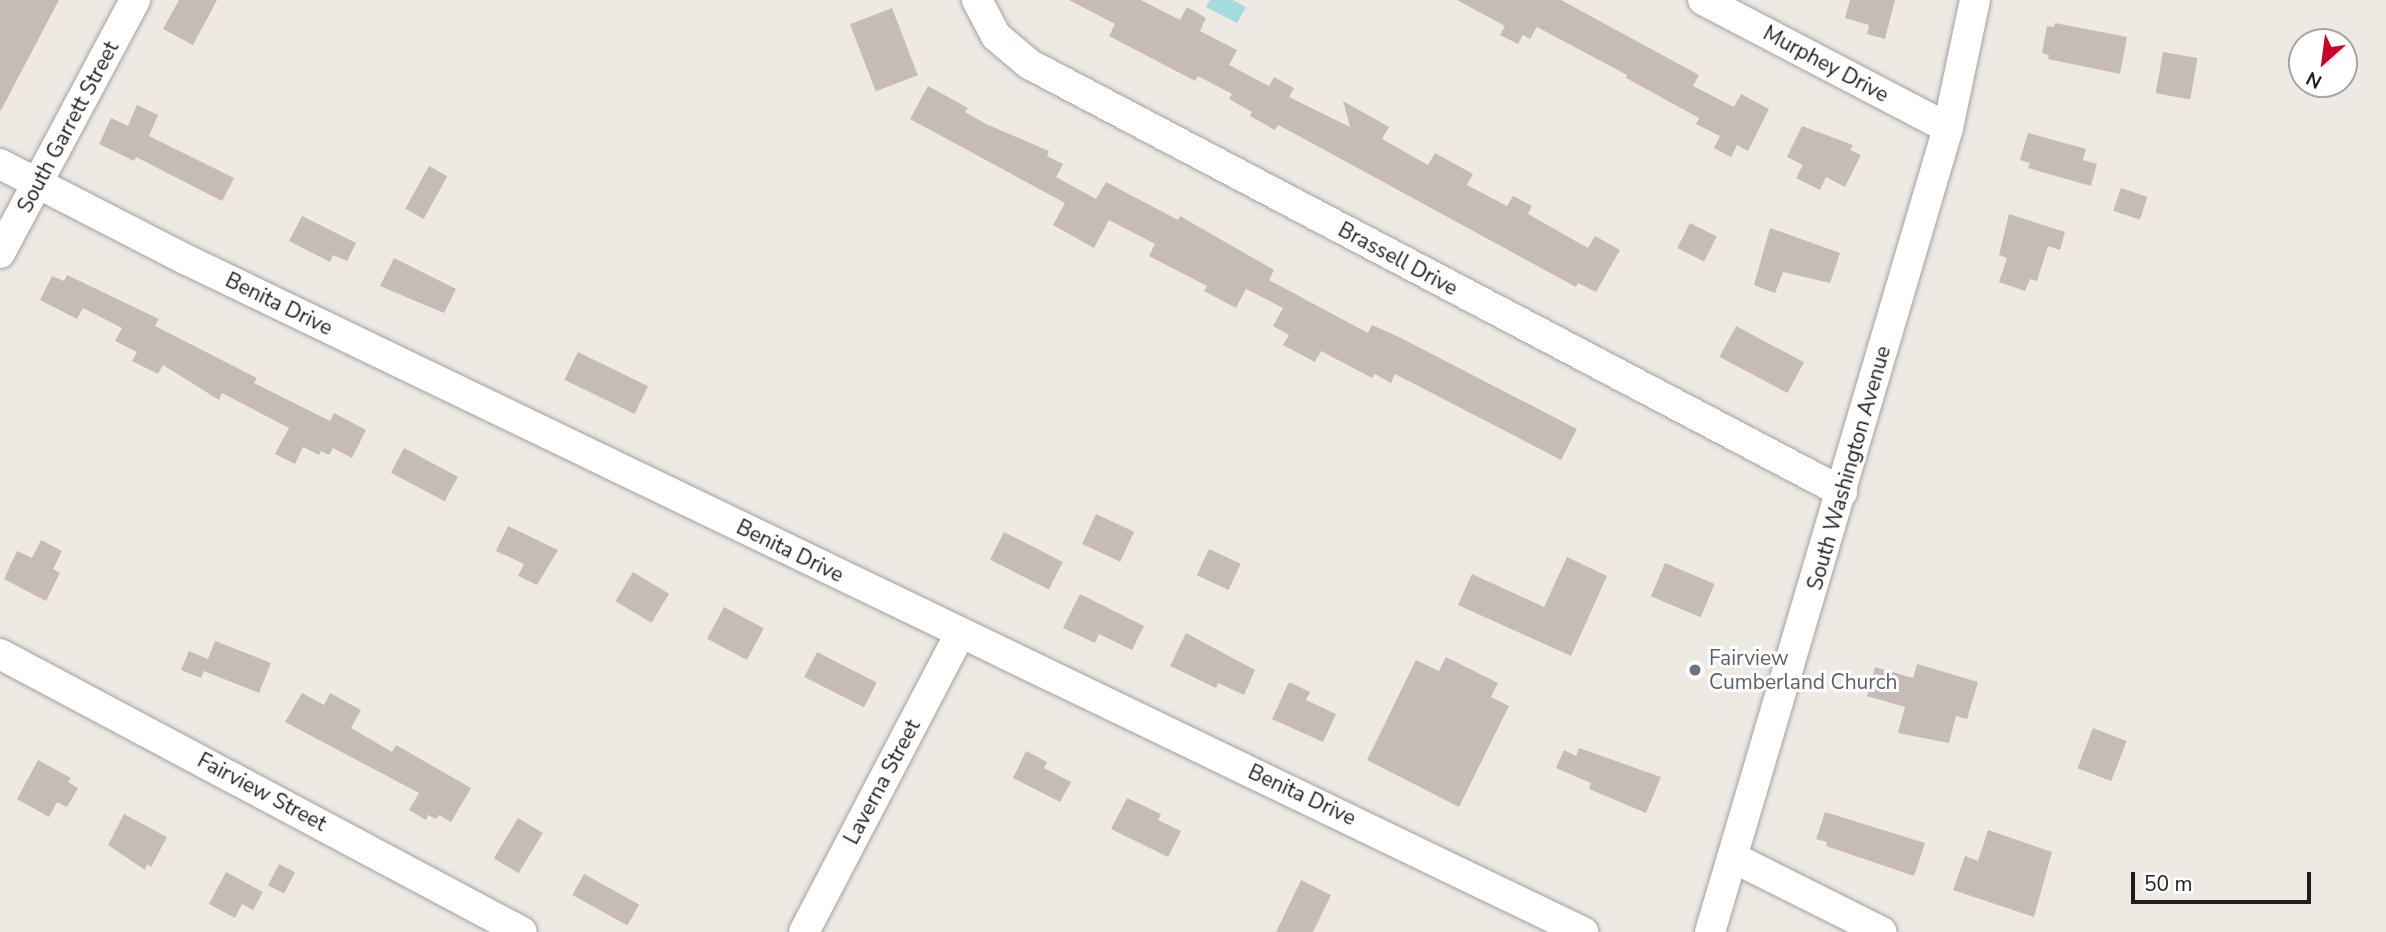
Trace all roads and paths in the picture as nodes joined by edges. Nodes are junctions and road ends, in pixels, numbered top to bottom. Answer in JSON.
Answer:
{"nodes":[{"id":1,"x":135,"y":0,"type":"edge"},
{"id":2,"x":976,"y":0,"type":"edge"},
{"id":3,"x":1703,"y":0,"type":"edge"},
{"id":4,"x":1975,"y":0,"type":"edge"},
{"id":5,"x":1948,"y":128,"type":"junction"},
{"id":6,"x":0,"y":164,"type":"edge"},
{"id":7,"x":39,"y":184,"type":"junction"},
{"id":8,"x":0,"y":253,"type":"edge"},
{"id":9,"x":1842,"y":492,"type":"junction"},
{"id":10,"x":960,"y":633,"type":"junction"},
{"id":11,"x":0,"y":654,"type":"edge"},
{"id":12,"x":1734,"y":858,"type":"junction"},
{"id":13,"x":522,"y":932,"type":"edge"},
{"id":14,"x":804,"y":932,"type":"edge"},
{"id":15,"x":1583,"y":932,"type":"edge"},
{"id":16,"x":1710,"y":932,"type":"edge"},
{"id":17,"x":1882,"y":932,"type":"edge"}],
"edges":[{"from":1,"to":7,"type":"street","name":"South Garrett Street"},
{"from":2,"to":9,"type":"street","name":"Brassell Drive"},
{"from":3,"to":5,"type":"street","name":"Murphey Drive"},
{"from":4,"to":5,"type":"street","name":"South Washington Avenue"},
{"from":5,"to":9,"type":"street","name":"South Washington Avenue"},
{"from":6,"to":7,"type":"street","name":"Benita Drive"},
{"from":7,"to":8,"type":"street","name":"South Garrett Street"},
{"from":7,"to":10,"type":"street","name":"Benita Drive"},
{"from":9,"to":12,"type":"street","name":"South Washington Avenue"},
{"from":10,"to":14,"type":"street","name":"Laverna Street"},
{"from":10,"to":15,"type":"street","name":"Benita Drive"},
{"from":11,"to":13,"type":"street","name":"Fairview Street"},
{"from":12,"to":16,"type":"street","name":"South Washington Avenue"},
{"from":12,"to":17,"type":"street"}]}
